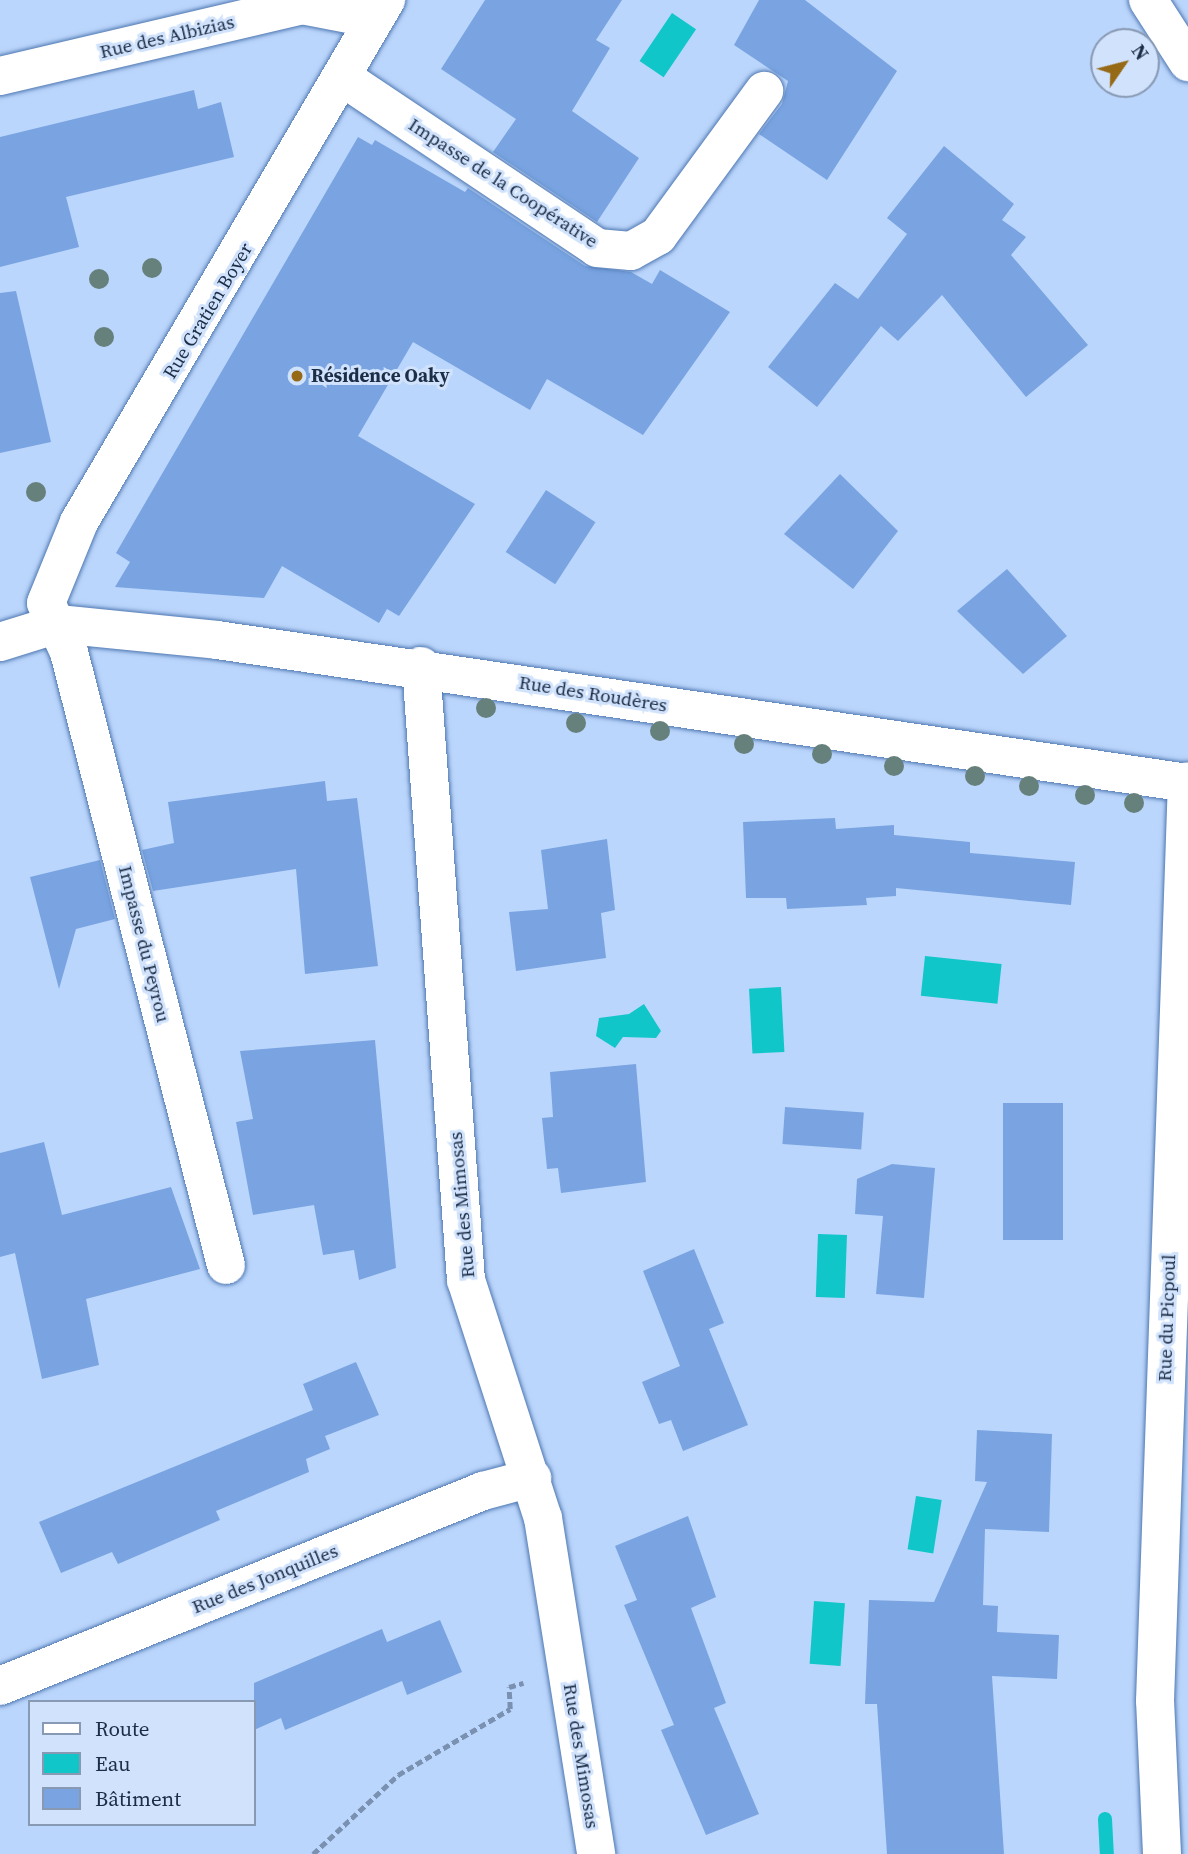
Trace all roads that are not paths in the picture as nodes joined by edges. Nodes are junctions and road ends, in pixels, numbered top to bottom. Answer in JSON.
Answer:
{"nodes":[{"id":1,"x":1148,"y":0,"type":"edge"},
{"id":2,"x":380,"y":10,"type":"edge"},
{"id":3,"x":1188,"y":62,"type":"edge"},
{"id":4,"x":0,"y":76,"type":"edge"},
{"id":5,"x":345,"y":79,"type":"junction"},
{"id":6,"x":764,"y":91,"type":"dead end"},
{"id":7,"x":58,"y":624,"type":"junction"},
{"id":8,"x":0,"y":642,"type":"edge"},
{"id":9,"x":421,"y":666,"type":"junction"},
{"id":10,"x":1187,"y":782,"type":"edge"},
{"id":11,"x":1179,"y":1213,"type":"edge"},
{"id":12,"x":226,"y":1265,"type":"dead end"},
{"id":13,"x":532,"y":1478,"type":"junction"},
{"id":14,"x":0,"y":1686,"type":"edge"},
{"id":15,"x":596,"y":1854,"type":"edge"},
{"id":16,"x":1162,"y":1854,"type":"edge"}],
"edges":[{"from":1,"to":3,"type":"street"},
{"from":2,"to":4,"type":"street","name":"Rue des Albizias"},
{"from":2,"to":5,"type":"street","name":"Rue Gratien Boyer"},
{"from":5,"to":6,"type":"street","name":"Impasse de la Coopérative"},
{"from":5,"to":7,"type":"street","name":"Rue Gratien Boyer"},
{"from":7,"to":8,"type":"street","name":"Rue des Roudères"},
{"from":7,"to":9,"type":"street","name":"Rue des Roudères"},
{"from":7,"to":12,"type":"street","name":"Impasse du Peyrou"},
{"from":9,"to":10,"type":"street","name":"Rue des Roudères"},
{"from":9,"to":13,"type":"street","name":"Rue des Mimosas"},
{"from":10,"to":11,"type":"street","name":"Rue du Picpoul"},
{"from":11,"to":16,"type":"street","name":"Rue du Picpoul"},
{"from":13,"to":14,"type":"street","name":"Rue des Jonquilles"},
{"from":13,"to":15,"type":"street","name":"Rue des Mimosas"}]}
